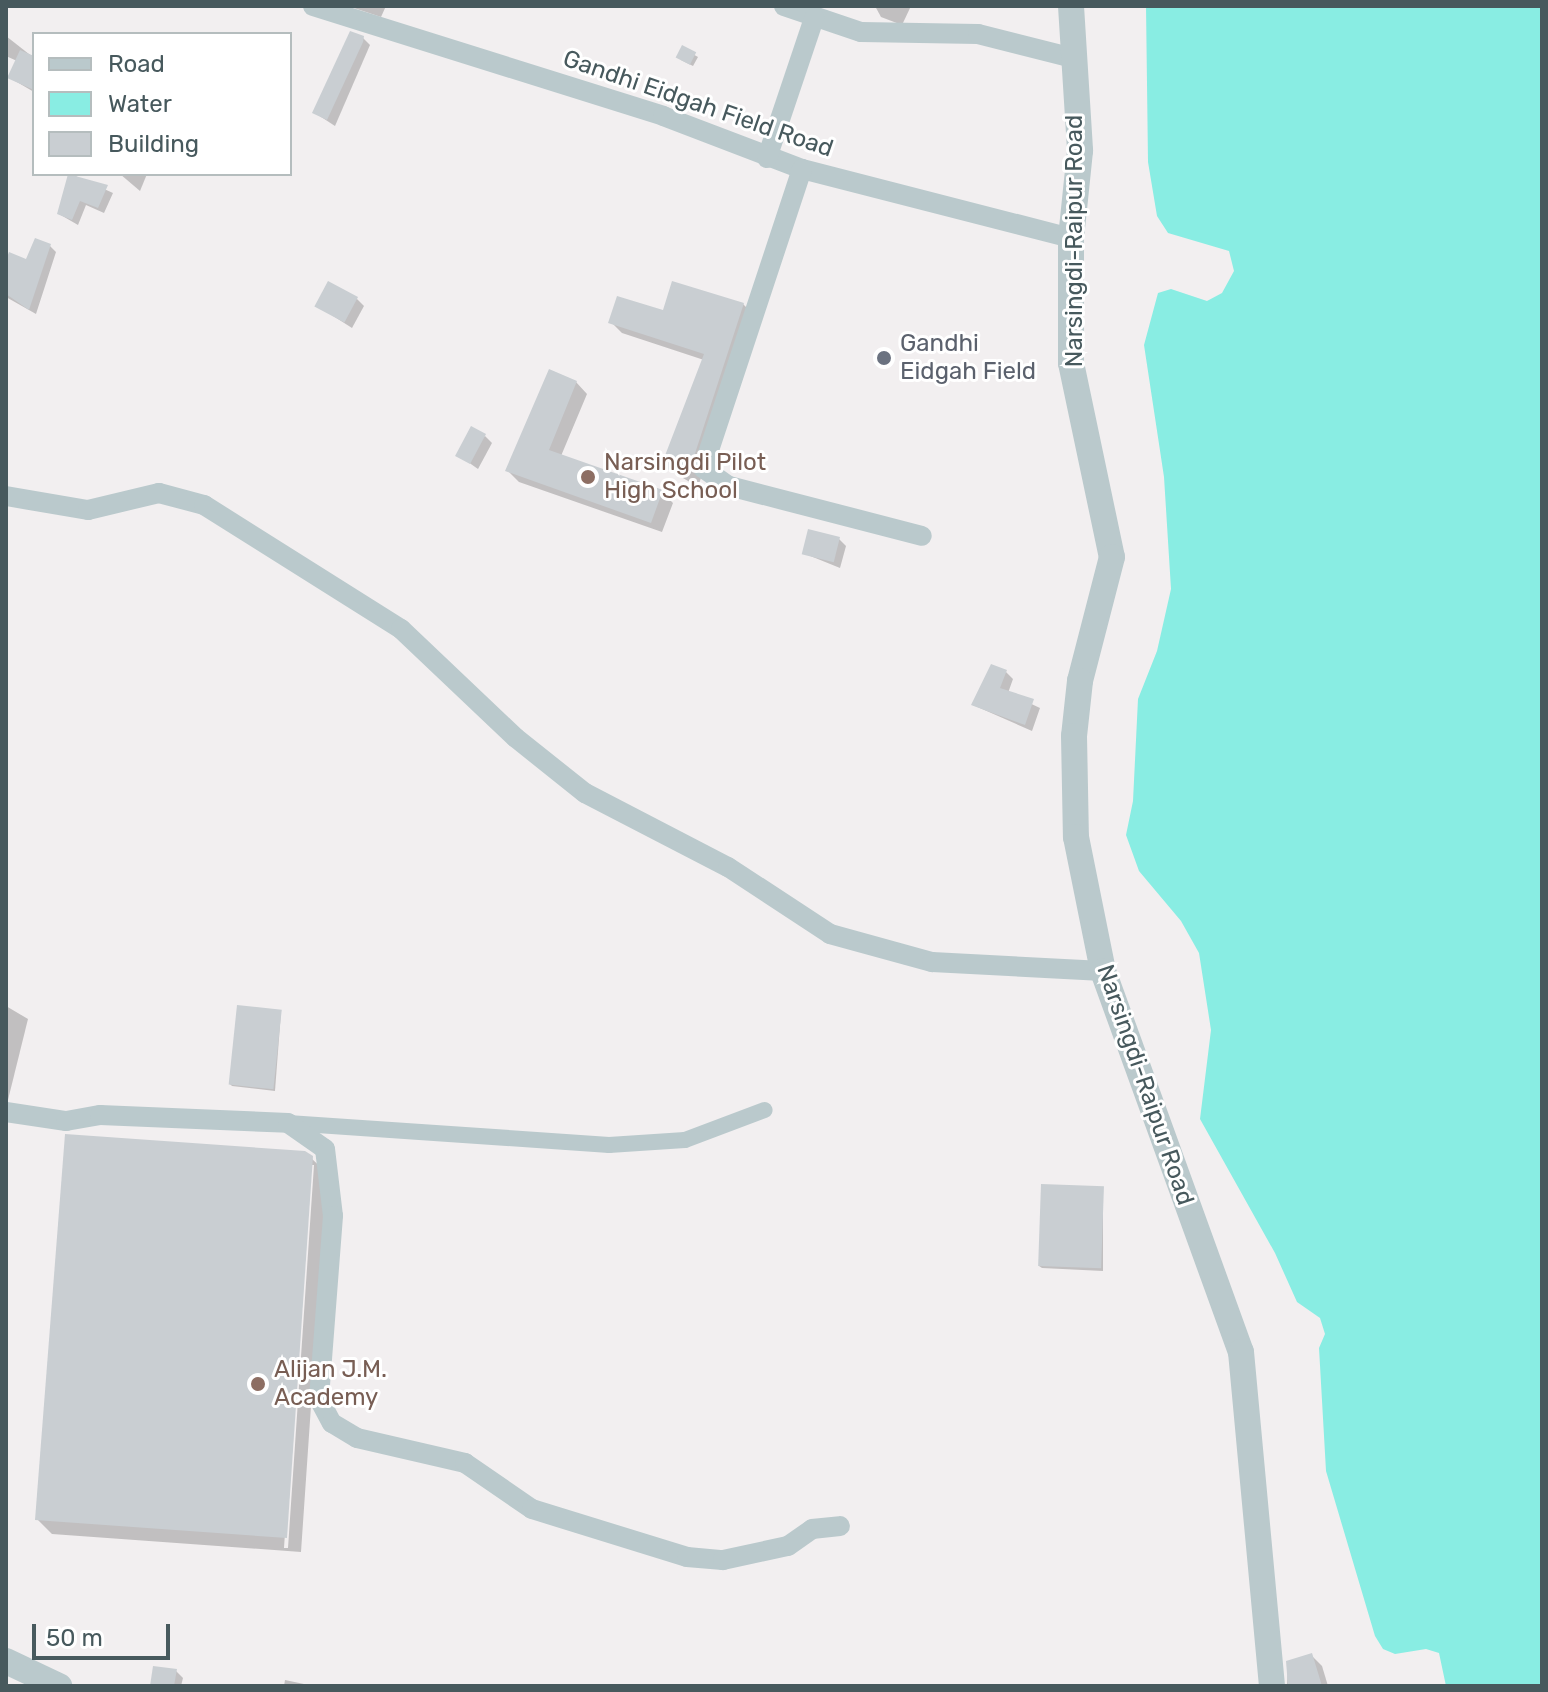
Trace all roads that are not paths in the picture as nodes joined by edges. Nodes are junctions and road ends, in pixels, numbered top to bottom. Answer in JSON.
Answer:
{"nodes":[{"id":1,"x":313,"y":6,"type":"edge"},
{"id":2,"x":784,"y":6,"type":"edge"},
{"id":3,"x":1071,"y":6,"type":"edge"},
{"id":4,"x":814,"y":18,"type":"junction"},
{"id":5,"x":1073,"y":58,"type":"junction"},
{"id":6,"x":767,"y":158,"type":"junction"},
{"id":7,"x":802,"y":169,"type":"junction"},
{"id":8,"x":1071,"y":238,"type":"junction"},
{"id":9,"x":6,"y":496,"type":"edge"},
{"id":10,"x":922,"y":536,"type":"dead end"},
{"id":11,"x":1103,"y":971,"type":"junction"},
{"id":12,"x":765,"y":1110,"type":"dead end"},
{"id":13,"x":6,"y":1112,"type":"edge"},
{"id":14,"x":288,"y":1123,"type":"junction"},
{"id":15,"x":840,"y":1526,"type":"dead end"},
{"id":16,"x":6,"y":1661,"type":"edge"},
{"id":17,"x":59,"y":1686,"type":"edge"},
{"id":18,"x":1272,"y":1686,"type":"edge"}],
"edges":[{"from":1,"to":6,"type":"street","name":"Gandhi Eidgah Field Road"},
{"from":2,"to":4,"type":"street"},
{"from":3,"to":5,"type":"street","name":"Narsingdi-Raipur Road"},
{"from":4,"to":5,"type":"street"},
{"from":4,"to":6,"type":"street"},
{"from":5,"to":8,"type":"street","name":"Narsingdi-Raipur Road"},
{"from":6,"to":7,"type":"street","name":"Gandhi Eidgah Field Road"},
{"from":7,"to":8,"type":"street","name":"Gandhi Eidgah Field Road"},
{"from":7,"to":10,"type":"street"},
{"from":8,"to":11,"type":"street","name":"Narsingdi-Raipur Road"},
{"from":9,"to":11,"type":"street"},
{"from":11,"to":18,"type":"street","name":"Narsingdi-Raipur Road"},
{"from":12,"to":14,"type":"street"},
{"from":13,"to":14,"type":"street"},
{"from":14,"to":15,"type":"street"},
{"from":16,"to":17,"type":"street"}]}
